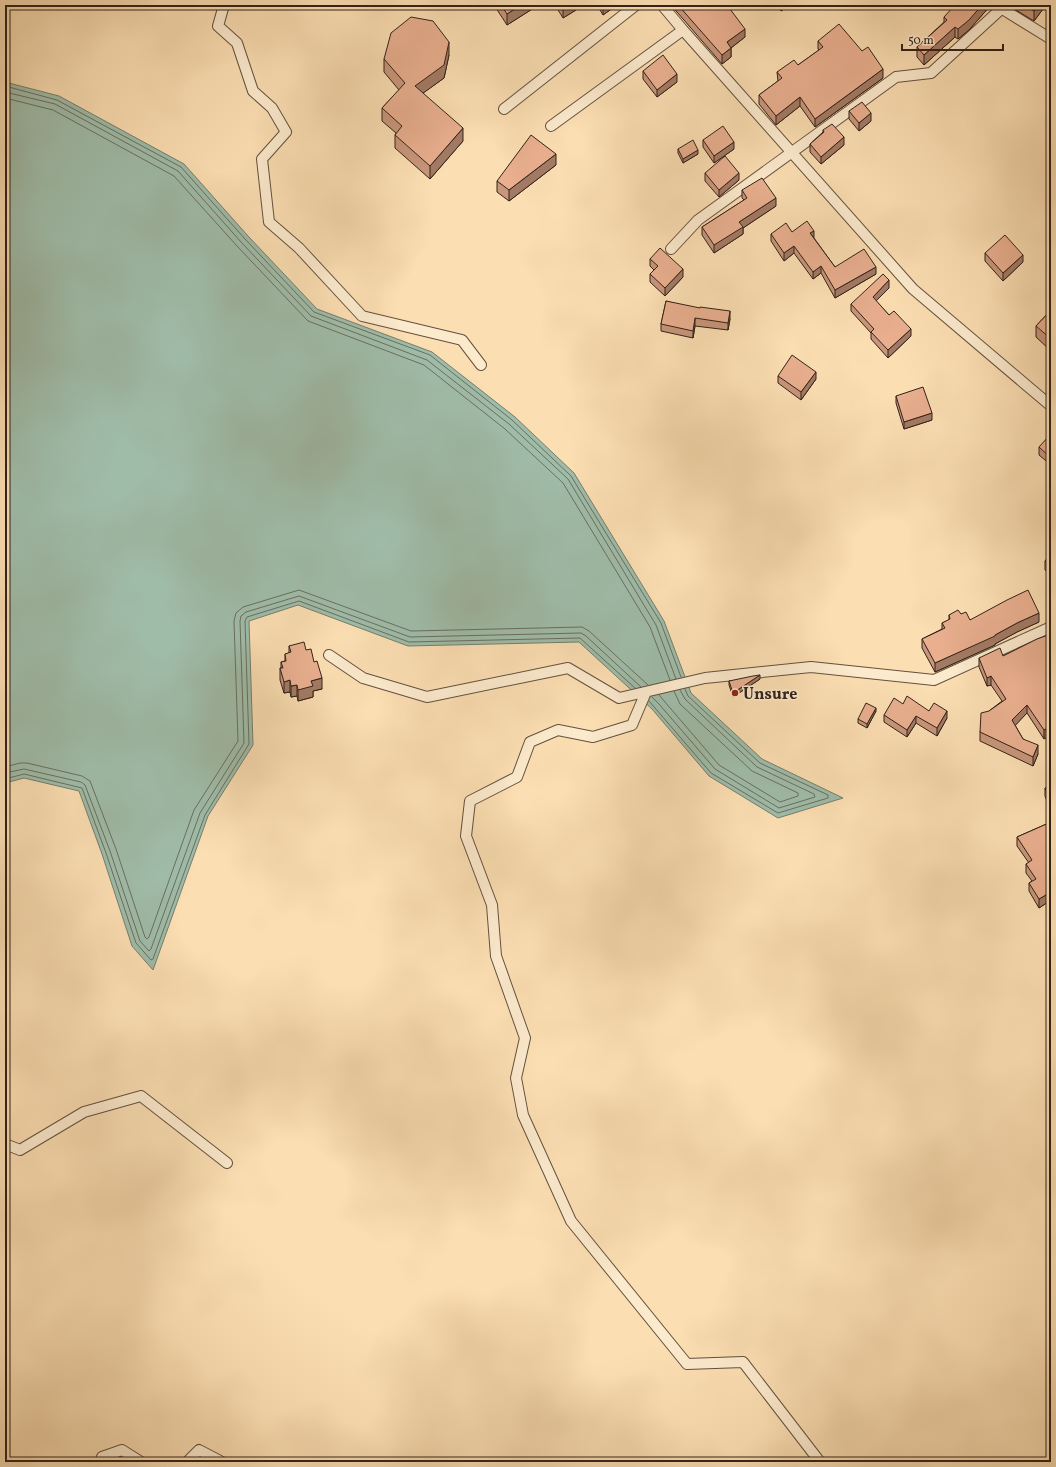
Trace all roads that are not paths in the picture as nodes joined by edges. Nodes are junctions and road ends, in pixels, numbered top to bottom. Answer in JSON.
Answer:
{"nodes":[{"id":1,"x":224,"y":5,"type":"edge"},
{"id":2,"x":636,"y":5,"type":"edge"},
{"id":3,"x":662,"y":5,"type":"edge"},
{"id":4,"x":998,"y":7,"type":"edge"},
{"id":5,"x":683,"y":30,"type":"junction"},
{"id":6,"x":1050,"y":36,"type":"edge"},
{"id":7,"x":504,"y":109,"type":"dead end"},
{"id":8,"x":551,"y":126,"type":"dead end"},
{"id":9,"x":792,"y":153,"type":"junction"},
{"id":10,"x":672,"y":248,"type":"dead end"},
{"id":11,"x":481,"y":365,"type":"dead end"},
{"id":12,"x":1051,"y":406,"type":"edge"},
{"id":13,"x":1051,"y":627,"type":"edge"},
{"id":14,"x":329,"y":656,"type":"dead end"},
{"id":15,"x":646,"y":692,"type":"junction"},
{"id":16,"x":5,"y":1144,"type":"edge"},
{"id":17,"x":227,"y":1163,"type":"dead end"},
{"id":18,"x":100,"y":1462,"type":"edge"},
{"id":19,"x":141,"y":1462,"type":"edge"},
{"id":20,"x":187,"y":1462,"type":"edge"},
{"id":21,"x":222,"y":1462,"type":"edge"},
{"id":22,"x":820,"y":1462,"type":"edge"}],
"edges":[{"from":1,"to":11,"type":"street"},
{"from":2,"to":7,"type":"street"},
{"from":3,"to":5,"type":"street"},
{"from":4,"to":6,"type":"street"},
{"from":4,"to":9,"type":"street"},
{"from":5,"to":8,"type":"street"},
{"from":5,"to":9,"type":"street"},
{"from":9,"to":10,"type":"street"},
{"from":9,"to":12,"type":"street"},
{"from":13,"to":15,"type":"street"},
{"from":14,"to":15,"type":"street"},
{"from":15,"to":22,"type":"street"},
{"from":16,"to":17,"type":"street"},
{"from":18,"to":19,"type":"street"},
{"from":20,"to":21,"type":"street"}]}
